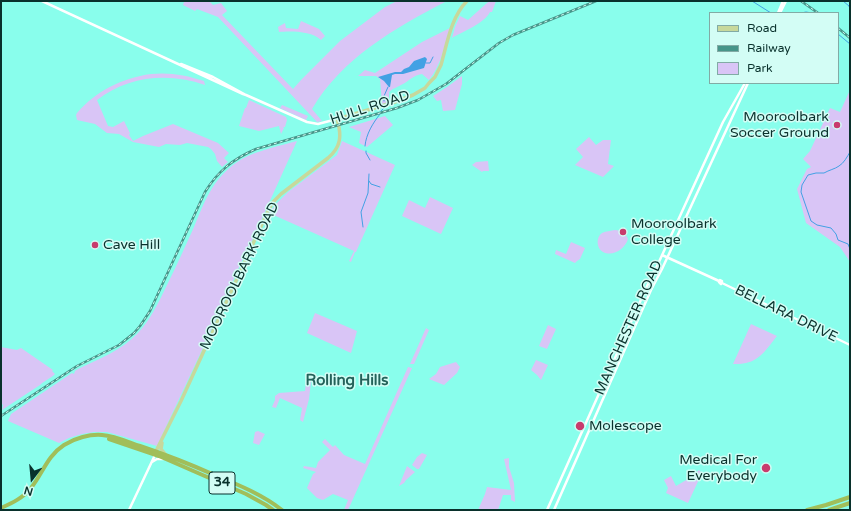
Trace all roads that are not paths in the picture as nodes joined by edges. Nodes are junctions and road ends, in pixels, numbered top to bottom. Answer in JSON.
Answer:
{"nodes":[{"id":1,"x":42,"y":1,"type":"edge"},
{"id":2,"x":467,"y":1,"type":"edge"},
{"id":3,"x":785,"y":1,"type":"edge"},
{"id":4,"x":780,"y":12,"type":"edge"},
{"id":5,"x":746,"y":84,"type":"edge"},
{"id":6,"x":747,"y":84,"type":"edge"},
{"id":7,"x":337,"y":119,"type":"junction"},
{"id":8,"x":662,"y":255,"type":"junction"},
{"id":9,"x":667,"y":257,"type":"junction"},
{"id":10,"x":624,"y":337,"type":"junction"},
{"id":11,"x":629,"y":339,"type":"junction"},
{"id":12,"x":850,"y":345,"type":"edge"},
{"id":13,"x":582,"y":432,"type":"junction"},
{"id":14,"x":588,"y":433,"type":"junction"},
{"id":15,"x":162,"y":440,"type":"junction"},
{"id":16,"x":156,"y":453,"type":"junction"},
{"id":17,"x":166,"y":457,"type":"junction"},
{"id":18,"x":150,"y":464,"type":"junction"},
{"id":19,"x":564,"y":473,"type":"junction"},
{"id":20,"x":569,"y":475,"type":"junction"},
{"id":21,"x":850,"y":497,"type":"edge"},
{"id":22,"x":850,"y":503,"type":"edge"},
{"id":23,"x":1,"y":508,"type":"edge"},
{"id":24,"x":129,"y":510,"type":"edge"},
{"id":25,"x":273,"y":510,"type":"edge"},
{"id":26,"x":282,"y":510,"type":"edge"},
{"id":27,"x":547,"y":510,"type":"edge"},
{"id":28,"x":554,"y":510,"type":"edge"},
{"id":29,"x":807,"y":510,"type":"edge"},
{"id":30,"x":829,"y":510,"type":"edge"}],
"edges":[{"from":1,"to":7,"type":"main road","name":"HULL ROAD"},
{"from":2,"to":7,"type":"main road","name":"HULL ROAD"},
{"from":3,"to":4,"type":"main road"},
{"from":5,"to":8,"type":"main road","name":"MANCHESTER ROAD"},
{"from":6,"to":9,"type":"main road","name":"MANCHESTER ROAD"},
{"from":7,"to":15,"type":"main road","name":"MOOROOLBARK ROAD"},
{"from":8,"to":9,"type":"main road","name":"BELLARA DRIVE"},
{"from":8,"to":10,"type":"main road","name":"MANCHESTER ROAD"},
{"from":9,"to":11,"type":"main road","name":"MANCHESTER ROAD"},
{"from":9,"to":12,"type":"main road","name":"BELLARA DRIVE"},
{"from":10,"to":11,"type":"main road"},
{"from":10,"to":13,"type":"main road","name":"MANCHESTER ROAD"},
{"from":11,"to":14,"type":"main road","name":"MANCHESTER ROAD"},
{"from":13,"to":14,"type":"main road"},
{"from":13,"to":19,"type":"main road","name":"MANCHESTER ROAD"},
{"from":14,"to":20,"type":"main road","name":"MANCHESTER ROAD"},
{"from":15,"to":16,"type":"main road","name":"MOOROOLBARK ROAD"},
{"from":15,"to":17,"type":"main road"},
{"from":16,"to":17,"type":"highway","number":"34"},
{"from":16,"to":18,"type":"main road"},
{"from":16,"to":23,"type":"highway","number":"34"},
{"from":17,"to":18,"type":"main road"},
{"from":17,"to":25,"type":"highway","number":"34"},
{"from":17,"to":26,"type":"highway","number":"34"},
{"from":18,"to":24,"type":"main road"},
{"from":19,"to":20,"type":"main road"},
{"from":19,"to":27,"type":"main road","name":"MANCHESTER ROAD"},
{"from":20,"to":28,"type":"main road","name":"MANCHESTER ROAD"},
{"from":21,"to":29,"type":"highway"},
{"from":22,"to":30,"type":"highway"}]}
